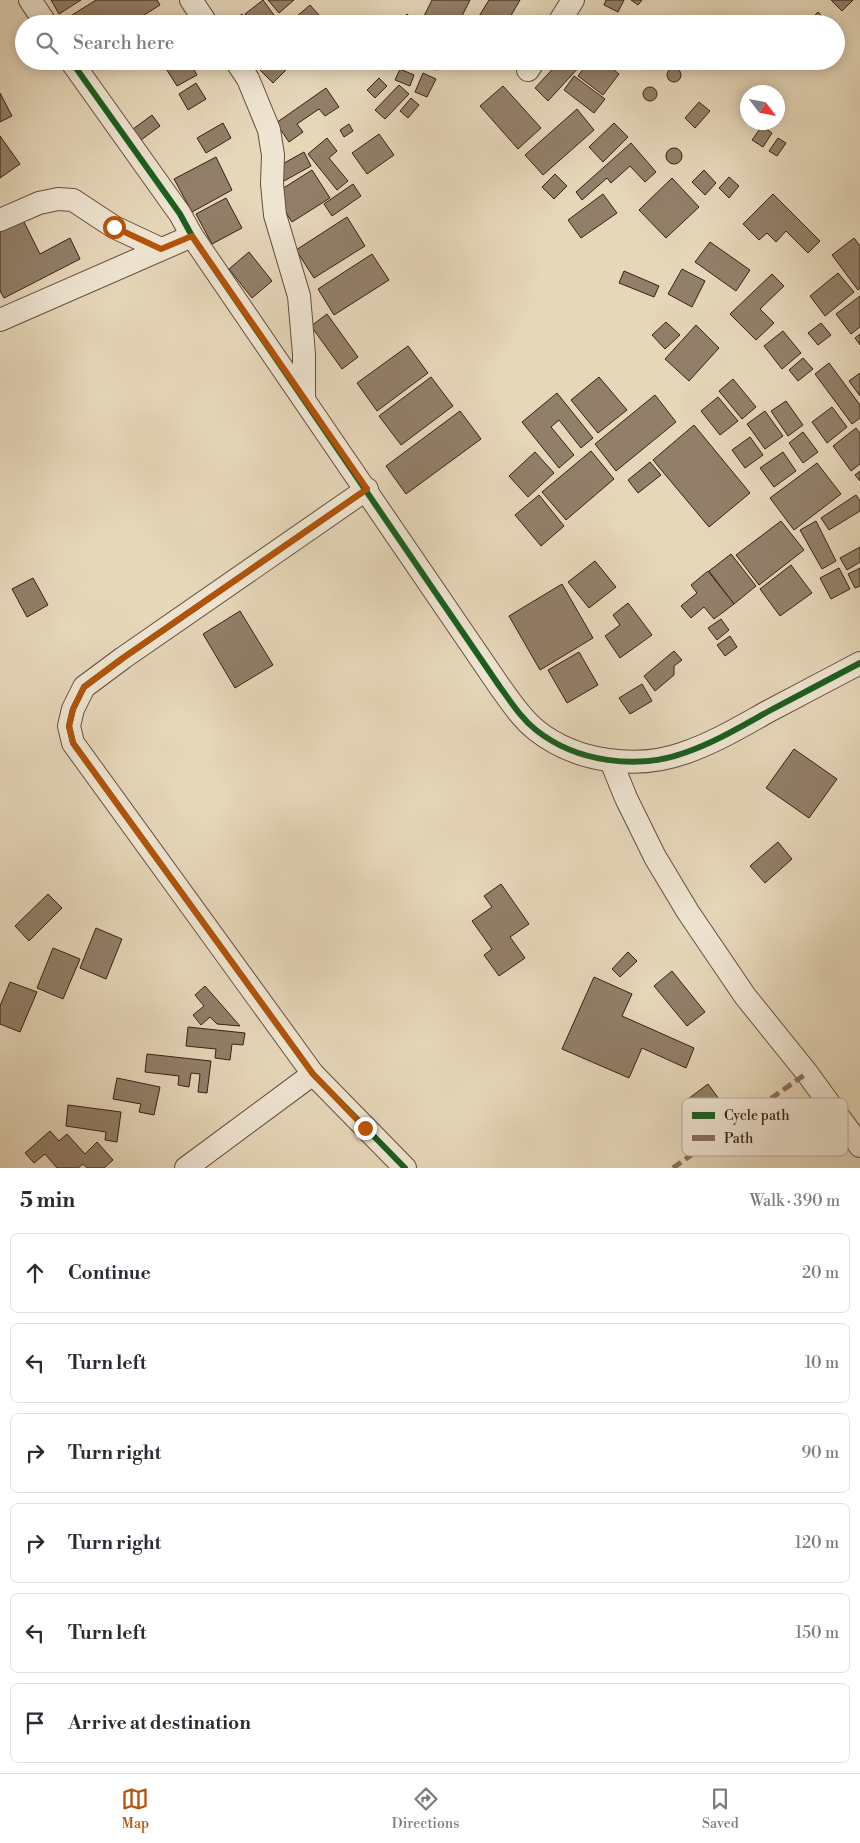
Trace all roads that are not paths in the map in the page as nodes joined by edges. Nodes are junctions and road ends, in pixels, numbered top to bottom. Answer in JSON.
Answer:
{"nodes":[{"id":1,"x":30,"y":0,"type":"edge"},
{"id":2,"x":191,"y":0,"type":"edge"},
{"id":3,"x":573,"y":0,"type":"edge"},
{"id":4,"x":40,"y":15,"type":"edge"},
{"id":5,"x":201,"y":15,"type":"edge"},
{"id":6,"x":564,"y":15,"type":"edge"},
{"id":7,"x":77,"y":70,"type":"edge"},
{"id":8,"x":242,"y":70,"type":"edge"},
{"id":9,"x":0,"y":220,"type":"edge"},
{"id":10,"x":192,"y":236,"type":"junction"},
{"id":11,"x":161,"y":249,"type":"junction"},
{"id":12,"x":0,"y":320,"type":"edge"},
{"id":13,"x":304,"y":397,"type":"junction"},
{"id":14,"x":367,"y":489,"type":"junction"},
{"id":15,"x":860,"y":663,"type":"edge"},
{"id":16,"x":611,"y":761,"type":"junction"},
{"id":17,"x":313,"y":1074,"type":"junction"},
{"id":18,"x":825,"y":1098,"type":"edge"},
{"id":19,"x":848,"y":1129,"type":"edge"},
{"id":20,"x":860,"y":1146,"type":"edge"},
{"id":21,"x":186,"y":1168,"type":"edge"},
{"id":22,"x":405,"y":1168,"type":"edge"}],
"edges":[{"from":1,"to":4,"type":"street"},
{"from":2,"to":5,"type":"street"},
{"from":3,"to":6,"type":"street"},
{"from":7,"to":10,"type":"street"},
{"from":8,"to":13,"type":"street"},
{"from":9,"to":11,"type":"street"},
{"from":10,"to":11,"type":"street"},
{"from":10,"to":13,"type":"street"},
{"from":11,"to":12,"type":"street"},
{"from":13,"to":14,"type":"street"},
{"from":14,"to":16,"type":"street"},
{"from":14,"to":17,"type":"street"},
{"from":15,"to":16,"type":"street"},
{"from":16,"to":18,"type":"street"},
{"from":17,"to":21,"type":"street"},
{"from":17,"to":22,"type":"street"},
{"from":19,"to":20,"type":"street"}]}
